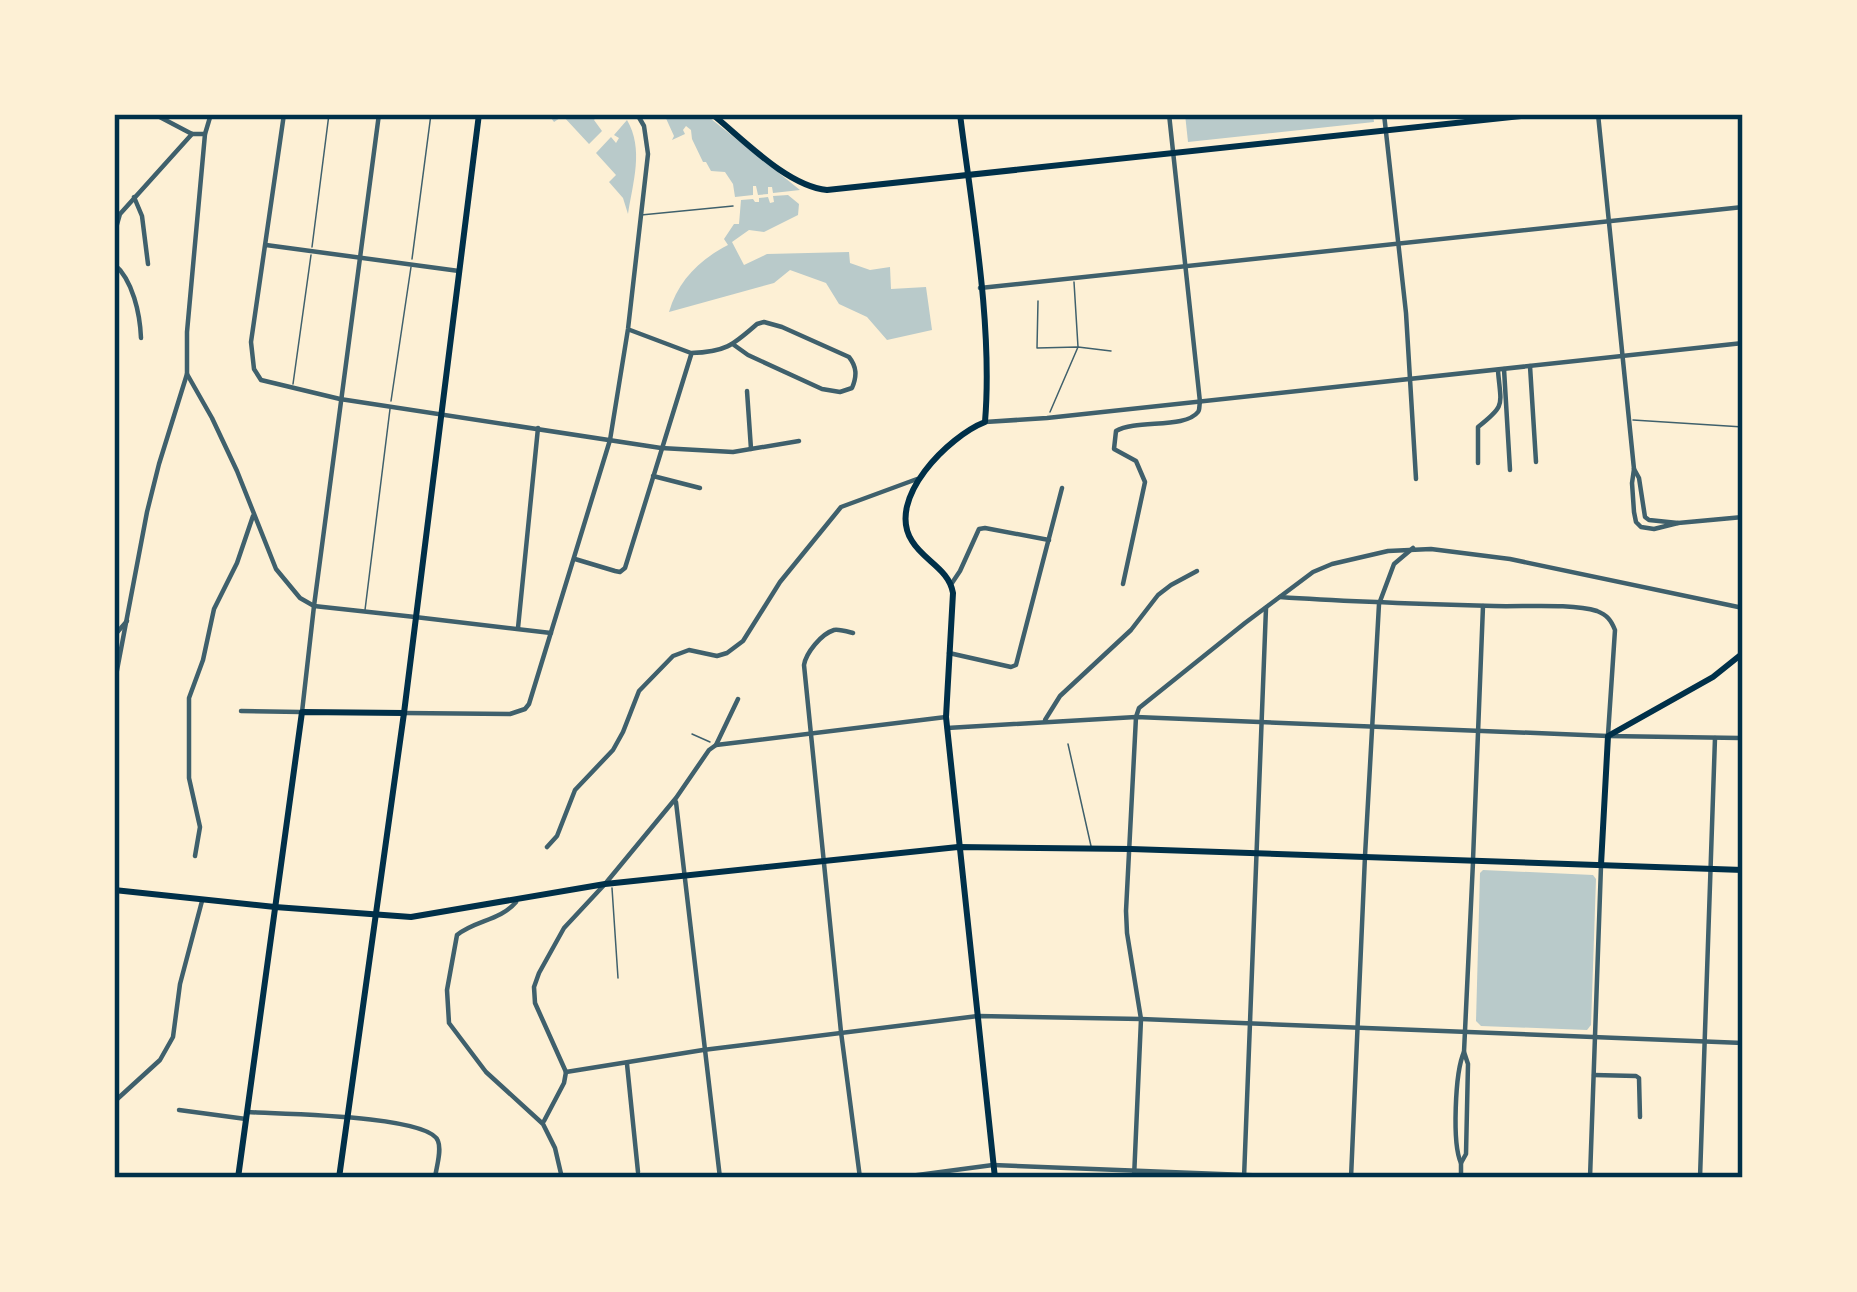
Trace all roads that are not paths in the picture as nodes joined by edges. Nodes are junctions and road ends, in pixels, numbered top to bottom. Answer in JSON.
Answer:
{"nodes":[{"id":1,"x":154,"y":114,"type":"edge"},
{"id":2,"x":211,"y":114,"type":"edge"},
{"id":3,"x":284,"y":114,"type":"edge"},
{"id":4,"x":329,"y":114,"type":"edge"},
{"id":5,"x":379,"y":114,"type":"edge"},
{"id":6,"x":431,"y":114,"type":"edge"},
{"id":7,"x":479,"y":114,"type":"edge"},
{"id":8,"x":637,"y":114,"type":"edge"},
{"id":9,"x":712,"y":114,"type":"edge"},
{"id":10,"x":960,"y":114,"type":"edge"},
{"id":11,"x":1169,"y":114,"type":"edge"},
{"id":12,"x":1384,"y":114,"type":"edge"},
{"id":13,"x":1540,"y":114,"type":"edge"},
{"id":14,"x":1598,"y":114,"type":"edge"},
{"id":15,"x":1386,"y":131,"type":"junction"},
{"id":16,"x":192,"y":134,"type":"junction"},
{"id":17,"x":205,"y":134,"type":"junction"},
{"id":18,"x":1173,"y":152,"type":"junction"},
{"id":19,"x":967,"y":173,"type":"junction"},
{"id":20,"x":134,"y":197,"type":"junction"},
{"id":21,"x":733,"y":206,"type":"dead end"},
{"id":22,"x":1743,"y":207,"type":"edge"},
{"id":23,"x":641,"y":215,"type":"junction"},
{"id":24,"x":1608,"y":221,"type":"junction"},
{"id":25,"x":114,"y":235,"type":"edge"},
{"id":26,"x":1399,"y":244,"type":"junction"},
{"id":27,"x":266,"y":245,"type":"junction"},
{"id":28,"x":311,"y":251,"type":"junction"},
{"id":29,"x":359,"y":258,"type":"junction"},
{"id":30,"x":114,"y":264,"type":"edge"},
{"id":31,"x":148,"y":265,"type":"dead end"},
{"id":32,"x":411,"y":265,"type":"junction"},
{"id":33,"x":1186,"y":266,"type":"junction"},
{"id":34,"x":460,"y":271,"type":"junction"},
{"id":35,"x":1074,"y":278,"type":"junction"},
{"id":36,"x":980,"y":288,"type":"junction"},
{"id":37,"x":1039,"y":301,"type":"dead end"},
{"id":38,"x":628,"y":329,"type":"junction"},
{"id":39,"x":141,"y":338,"type":"dead end"},
{"id":40,"x":1743,"y":343,"type":"edge"},
{"id":41,"x":734,"y":345,"type":"junction"},
{"id":42,"x":1078,"y":347,"type":"junction"},
{"id":43,"x":1111,"y":351,"type":"dead end"},
{"id":44,"x":692,"y":353,"type":"junction"},
{"id":45,"x":1623,"y":356,"type":"junction"},
{"id":46,"x":1530,"y":366,"type":"junction"},
{"id":47,"x":1501,"y":369,"type":"junction"},
{"id":48,"x":187,"y":374,"type":"junction"},
{"id":49,"x":1410,"y":380,"type":"junction"},
{"id":50,"x":292,"y":390,"type":"junction"},
{"id":51,"x":748,"y":391,"type":"dead end"},
{"id":52,"x":340,"y":399,"type":"junction"},
{"id":53,"x":1200,"y":402,"type":"junction"},
{"id":54,"x":390,"y":407,"type":"junction"},
{"id":55,"x":442,"y":414,"type":"junction"},
{"id":56,"x":1047,"y":418,"type":"junction"},
{"id":57,"x":1629,"y":419,"type":"junction"},
{"id":58,"x":986,"y":422,"type":"junction"},
{"id":59,"x":1743,"y":427,"type":"edge"},
{"id":60,"x":538,"y":428,"type":"junction"},
{"id":61,"x":610,"y":440,"type":"junction"},
{"id":62,"x":800,"y":441,"type":"dead end"},
{"id":63,"x":661,"y":448,"type":"junction"},
{"id":64,"x":751,"y":449,"type":"junction"},
{"id":65,"x":1536,"y":462,"type":"dead end"},
{"id":66,"x":1478,"y":463,"type":"dead end"},
{"id":67,"x":1510,"y":470,"type":"dead end"},
{"id":68,"x":1634,"y":470,"type":"junction"},
{"id":69,"x":653,"y":476,"type":"junction"},
{"id":70,"x":921,"y":478,"type":"junction"},
{"id":71,"x":1416,"y":479,"type":"dead end"},
{"id":72,"x":700,"y":488,"type":"dead end"},
{"id":73,"x":1062,"y":488,"type":"dead end"},
{"id":74,"x":254,"y":511,"type":"junction"},
{"id":75,"x":1743,"y":518,"type":"edge"},
{"id":76,"x":1678,"y":523,"type":"junction"},
{"id":77,"x":1049,"y":540,"type":"junction"},
{"id":78,"x":1413,"y":548,"type":"junction"},
{"id":79,"x":575,"y":559,"type":"junction"},
{"id":80,"x":1197,"y":572,"type":"dead end"},
{"id":81,"x":952,"y":584,"type":"junction"},
{"id":82,"x":1123,"y":584,"type":"dead end"},
{"id":83,"x":1280,"y":597,"type":"junction"},
{"id":84,"x":1379,"y":604,"type":"junction"},
{"id":85,"x":314,"y":605,"type":"junction"},
{"id":86,"x":1483,"y":605,"type":"junction"},
{"id":87,"x":1266,"y":607,"type":"junction"},
{"id":88,"x":1743,"y":608,"type":"edge"},
{"id":89,"x":364,"y":611,"type":"junction"},
{"id":90,"x":415,"y":616,"type":"junction"},
{"id":91,"x":127,"y":621,"type":"junction"},
{"id":92,"x":518,"y":628,"type":"junction"},
{"id":93,"x":551,"y":633,"type":"junction"},
{"id":94,"x":854,"y":633,"type":"dead end"},
{"id":95,"x":114,"y":636,"type":"edge"},
{"id":96,"x":949,"y":653,"type":"junction"},
{"id":97,"x":1743,"y":653,"type":"edge"},
{"id":98,"x":114,"y":686,"type":"edge"},
{"id":99,"x":738,"y":698,"type":"dead end"},
{"id":100,"x":241,"y":711,"type":"dead end"},
{"id":101,"x":302,"y":712,"type":"junction"},
{"id":102,"x":404,"y":713,"type":"junction"},
{"id":103,"x":946,"y":717,"type":"junction"},
{"id":104,"x":1136,"y":717,"type":"junction"},
{"id":105,"x":1045,"y":721,"type":"junction"},
{"id":106,"x":1260,"y":724,"type":"junction"},
{"id":107,"x":946,"y":728,"type":"junction"},
{"id":108,"x":1371,"y":728,"type":"junction"},
{"id":109,"x":1478,"y":730,"type":"junction"},
{"id":110,"x":809,"y":732,"type":"junction"},
{"id":111,"x":692,"y":734,"type":"dead end"},
{"id":112,"x":1608,"y":736,"type":"junction"},
{"id":113,"x":1715,"y":738,"type":"junction"},
{"id":114,"x":1740,"y":738,"type":"edge"},
{"id":115,"x":1068,"y":744,"type":"dead end"},
{"id":116,"x":716,"y":745,"type":"junction"},
{"id":117,"x":676,"y":798,"type":"junction"},
{"id":118,"x":547,"y":847,"type":"dead end"},
{"id":119,"x":958,"y":847,"type":"junction"},
{"id":120,"x":1092,"y":848,"type":"junction"},
{"id":121,"x":1131,"y":849,"type":"junction"},
{"id":122,"x":1256,"y":853,"type":"junction"},
{"id":123,"x":195,"y":856,"type":"dead end"},
{"id":124,"x":1365,"y":856,"type":"junction"},
{"id":125,"x":1473,"y":860,"type":"junction"},
{"id":126,"x":823,"y":862,"type":"junction"},
{"id":127,"x":1601,"y":865,"type":"junction"},
{"id":128,"x":1710,"y":870,"type":"junction"},
{"id":129,"x":1743,"y":870,"type":"edge"},
{"id":130,"x":685,"y":875,"type":"junction"},
{"id":131,"x":609,"y":884,"type":"junction"},
{"id":132,"x":114,"y":890,"type":"edge"},
{"id":133,"x":520,"y":897,"type":"junction"},
{"id":134,"x":202,"y":900,"type":"junction"},
{"id":135,"x":274,"y":907,"type":"junction"},
{"id":136,"x":376,"y":916,"type":"junction"},
{"id":137,"x":618,"y":978,"type":"dead end"},
{"id":138,"x":978,"y":1016,"type":"junction"},
{"id":139,"x":1141,"y":1018,"type":"junction"},
{"id":140,"x":1249,"y":1023,"type":"junction"},
{"id":141,"x":1359,"y":1028,"type":"junction"},
{"id":142,"x":1465,"y":1031,"type":"junction"},
{"id":143,"x":841,"y":1033,"type":"junction"},
{"id":144,"x":1595,"y":1036,"type":"junction"},
{"id":145,"x":1705,"y":1041,"type":"junction"},
{"id":146,"x":1743,"y":1043,"type":"edge"},
{"id":147,"x":703,"y":1050,"type":"junction"},
{"id":148,"x":627,"y":1061,"type":"junction"},
{"id":149,"x":566,"y":1072,"type":"junction"},
{"id":150,"x":1594,"y":1075,"type":"junction"},
{"id":151,"x":114,"y":1102,"type":"edge"},
{"id":152,"x":179,"y":1110,"type":"dead end"},
{"id":153,"x":246,"y":1115,"type":"junction"},
{"id":154,"x":346,"y":1118,"type":"junction"},
{"id":155,"x":1640,"y":1118,"type":"dead end"},
{"id":156,"x":543,"y":1124,"type":"junction"},
{"id":157,"x":992,"y":1165,"type":"junction"},
{"id":158,"x":1135,"y":1169,"type":"junction"},
{"id":159,"x":638,"y":1172,"type":"dead end"},
{"id":160,"x":1244,"y":1176,"type":"edge"},
{"id":161,"x":238,"y":1178,"type":"edge"},
{"id":162,"x":338,"y":1178,"type":"edge"},
{"id":163,"x":435,"y":1178,"type":"edge"},
{"id":164,"x":562,"y":1178,"type":"edge"},
{"id":165,"x":720,"y":1178,"type":"edge"},
{"id":166,"x":860,"y":1178,"type":"edge"},
{"id":167,"x":895,"y":1178,"type":"edge"},
{"id":168,"x":994,"y":1178,"type":"edge"},
{"id":169,"x":1134,"y":1178,"type":"edge"},
{"id":170,"x":1321,"y":1178,"type":"edge"},
{"id":171,"x":1352,"y":1178,"type":"edge"},
{"id":172,"x":1460,"y":1178,"type":"edge"},
{"id":173,"x":1590,"y":1178,"type":"edge"},
{"id":174,"x":1700,"y":1178,"type":"edge"}],
"edges":[{"from":1,"to":16,"type":"street"},
{"from":2,"to":17,"type":"street"},
{"from":3,"to":27,"type":"street"},
{"from":4,"to":28,"type":"lane"},
{"from":5,"to":29,"type":"street"},
{"from":6,"to":32,"type":"lane"},
{"from":7,"to":34,"type":"main road"},
{"from":8,"to":23,"type":"street"},
{"from":9,"to":19,"type":"main road"},
{"from":10,"to":19,"type":"main road"},
{"from":11,"to":18,"type":"street"},
{"from":12,"to":15,"type":"street"},
{"from":13,"to":15,"type":"main road"},
{"from":14,"to":24,"type":"street"},
{"from":15,"to":18,"type":"main road"},
{"from":15,"to":26,"type":"street"},
{"from":16,"to":17,"type":"street"},
{"from":16,"to":20,"type":"street"},
{"from":17,"to":48,"type":"street"},
{"from":18,"to":19,"type":"main road"},
{"from":18,"to":33,"type":"street"},
{"from":19,"to":36,"type":"main road"},
{"from":20,"to":25,"type":"street"},
{"from":20,"to":31,"type":"street"},
{"from":21,"to":23,"type":"lane"},
{"from":22,"to":24,"type":"street"},
{"from":23,"to":38,"type":"street"},
{"from":24,"to":26,"type":"street"},
{"from":24,"to":45,"type":"street"},
{"from":26,"to":33,"type":"street"},
{"from":26,"to":49,"type":"street"},
{"from":27,"to":28,"type":"street"},
{"from":27,"to":50,"type":"street"},
{"from":28,"to":29,"type":"street"},
{"from":28,"to":50,"type":"lane"},
{"from":29,"to":32,"type":"street"},
{"from":29,"to":52,"type":"street"},
{"from":30,"to":39,"type":"street"},
{"from":32,"to":34,"type":"street"},
{"from":32,"to":54,"type":"lane"},
{"from":33,"to":35,"type":"street"},
{"from":33,"to":53,"type":"street"},
{"from":34,"to":55,"type":"main road"},
{"from":35,"to":36,"type":"street"},
{"from":35,"to":42,"type":"lane"},
{"from":36,"to":58,"type":"main road"},
{"from":37,"to":42,"type":"lane"},
{"from":38,"to":44,"type":"street"},
{"from":38,"to":61,"type":"street"},
{"from":40,"to":45,"type":"street"},
{"from":41,"to":41,"type":"street"},
{"from":41,"to":44,"type":"street"},
{"from":42,"to":43,"type":"lane"},
{"from":42,"to":56,"type":"lane"},
{"from":44,"to":63,"type":"street"},
{"from":45,"to":46,"type":"street"},
{"from":45,"to":57,"type":"street"},
{"from":46,"to":47,"type":"street"},
{"from":46,"to":65,"type":"street"},
{"from":47,"to":49,"type":"street"},
{"from":47,"to":66,"type":"street"},
{"from":47,"to":67,"type":"street"},
{"from":48,"to":74,"type":"street"},
{"from":48,"to":91,"type":"street"},
{"from":49,"to":53,"type":"street"},
{"from":49,"to":71,"type":"street"},
{"from":50,"to":52,"type":"street"},
{"from":51,"to":64,"type":"street"},
{"from":52,"to":54,"type":"street"},
{"from":52,"to":85,"type":"street"},
{"from":53,"to":56,"type":"street"},
{"from":53,"to":82,"type":"street"},
{"from":54,"to":55,"type":"street"},
{"from":54,"to":89,"type":"lane"},
{"from":55,"to":60,"type":"street"},
{"from":55,"to":90,"type":"main road"},
{"from":56,"to":58,"type":"street"},
{"from":57,"to":59,"type":"lane"},
{"from":57,"to":68,"type":"street"},
{"from":58,"to":70,"type":"main road"},
{"from":60,"to":61,"type":"street"},
{"from":60,"to":92,"type":"street"},
{"from":61,"to":63,"type":"street"},
{"from":61,"to":79,"type":"street"},
{"from":62,"to":64,"type":"street"},
{"from":63,"to":64,"type":"street"},
{"from":63,"to":69,"type":"street"},
{"from":68,"to":76,"type":"street"},
{"from":68,"to":76,"type":"street"},
{"from":69,"to":72,"type":"street"},
{"from":69,"to":79,"type":"street"},
{"from":70,"to":81,"type":"main road"},
{"from":70,"to":118,"type":"street"},
{"from":73,"to":77,"type":"street"},
{"from":74,"to":85,"type":"street"},
{"from":74,"to":123,"type":"street"},
{"from":75,"to":76,"type":"street"},
{"from":77,"to":81,"type":"street"},
{"from":77,"to":96,"type":"street"},
{"from":78,"to":83,"type":"street"},
{"from":78,"to":84,"type":"street"},
{"from":78,"to":88,"type":"street"},
{"from":79,"to":93,"type":"street"},
{"from":80,"to":105,"type":"street"},
{"from":81,"to":96,"type":"main road"},
{"from":83,"to":84,"type":"street"},
{"from":83,"to":87,"type":"street"},
{"from":84,"to":86,"type":"street"},
{"from":84,"to":108,"type":"street"},
{"from":85,"to":89,"type":"street"},
{"from":85,"to":101,"type":"street"},
{"from":86,"to":109,"type":"street"},
{"from":86,"to":112,"type":"street"},
{"from":87,"to":104,"type":"street"},
{"from":87,"to":106,"type":"street"},
{"from":89,"to":90,"type":"street"},
{"from":90,"to":92,"type":"street"},
{"from":90,"to":102,"type":"main road"},
{"from":91,"to":95,"type":"street"},
{"from":91,"to":98,"type":"street"},
{"from":92,"to":93,"type":"street"},
{"from":93,"to":102,"type":"street"},
{"from":94,"to":110,"type":"street"},
{"from":96,"to":103,"type":"main road"},
{"from":97,"to":112,"type":"main road"},
{"from":99,"to":116,"type":"street"},
{"from":100,"to":101,"type":"street"},
{"from":101,"to":102,"type":"main road"},
{"from":101,"to":135,"type":"main road"},
{"from":102,"to":136,"type":"main road"},
{"from":103,"to":107,"type":"main road"},
{"from":103,"to":110,"type":"street"},
{"from":104,"to":105,"type":"street"},
{"from":104,"to":106,"type":"street"},
{"from":104,"to":121,"type":"street"},
{"from":105,"to":107,"type":"street"},
{"from":106,"to":108,"type":"street"},
{"from":106,"to":122,"type":"street"},
{"from":107,"to":119,"type":"main road"},
{"from":108,"to":109,"type":"street"},
{"from":108,"to":124,"type":"street"},
{"from":109,"to":112,"type":"street"},
{"from":109,"to":125,"type":"street"},
{"from":110,"to":116,"type":"street"},
{"from":110,"to":126,"type":"street"},
{"from":111,"to":116,"type":"lane"},
{"from":112,"to":113,"type":"street"},
{"from":112,"to":127,"type":"main road"},
{"from":113,"to":114,"type":"street"},
{"from":113,"to":128,"type":"street"},
{"from":115,"to":120,"type":"lane"},
{"from":116,"to":117,"type":"street"},
{"from":117,"to":130,"type":"street"},
{"from":117,"to":131,"type":"street"},
{"from":119,"to":120,"type":"main road"},
{"from":119,"to":126,"type":"main road"},
{"from":119,"to":138,"type":"main road"},
{"from":120,"to":121,"type":"main road"},
{"from":121,"to":122,"type":"main road"},
{"from":121,"to":139,"type":"street"},
{"from":122,"to":124,"type":"main road"},
{"from":122,"to":140,"type":"street"},
{"from":124,"to":125,"type":"main road"},
{"from":124,"to":141,"type":"street"},
{"from":125,"to":127,"type":"main road"},
{"from":125,"to":142,"type":"street"},
{"from":126,"to":130,"type":"main road"},
{"from":126,"to":143,"type":"street"},
{"from":127,"to":128,"type":"main road"},
{"from":127,"to":144,"type":"street"},
{"from":128,"to":129,"type":"main road"},
{"from":128,"to":145,"type":"street"},
{"from":130,"to":131,"type":"main road"},
{"from":130,"to":147,"type":"street"},
{"from":131,"to":133,"type":"main road"},
{"from":131,"to":137,"type":"lane"},
{"from":131,"to":149,"type":"street"},
{"from":132,"to":134,"type":"main road"},
{"from":133,"to":136,"type":"main road"},
{"from":133,"to":156,"type":"street"},
{"from":134,"to":135,"type":"main road"},
{"from":134,"to":151,"type":"street"},
{"from":135,"to":136,"type":"main road"},
{"from":135,"to":153,"type":"main road"},
{"from":136,"to":154,"type":"main road"},
{"from":138,"to":139,"type":"street"},
{"from":138,"to":143,"type":"street"},
{"from":138,"to":157,"type":"main road"},
{"from":139,"to":140,"type":"street"},
{"from":139,"to":158,"type":"street"},
{"from":140,"to":141,"type":"street"},
{"from":140,"to":160,"type":"street"},
{"from":141,"to":142,"type":"street"},
{"from":141,"to":171,"type":"street"},
{"from":142,"to":144,"type":"street"},
{"from":142,"to":172,"type":"street"},
{"from":143,"to":147,"type":"street"},
{"from":143,"to":166,"type":"street"},
{"from":144,"to":145,"type":"street"},
{"from":144,"to":150,"type":"street"},
{"from":145,"to":146,"type":"street"},
{"from":145,"to":174,"type":"street"},
{"from":147,"to":148,"type":"street"},
{"from":147,"to":165,"type":"street"},
{"from":148,"to":149,"type":"street"},
{"from":148,"to":159,"type":"street"},
{"from":149,"to":156,"type":"street"},
{"from":150,"to":155,"type":"street"},
{"from":150,"to":173,"type":"street"},
{"from":152,"to":153,"type":"street"},
{"from":153,"to":154,"type":"street"},
{"from":153,"to":161,"type":"main road"},
{"from":154,"to":162,"type":"main road"},
{"from":154,"to":163,"type":"street"},
{"from":156,"to":164,"type":"street"},
{"from":157,"to":158,"type":"street"},
{"from":157,"to":167,"type":"street"},
{"from":157,"to":168,"type":"main road"},
{"from":158,"to":160,"type":"street"},
{"from":158,"to":169,"type":"street"},
{"from":160,"to":170,"type":"street"}]}
